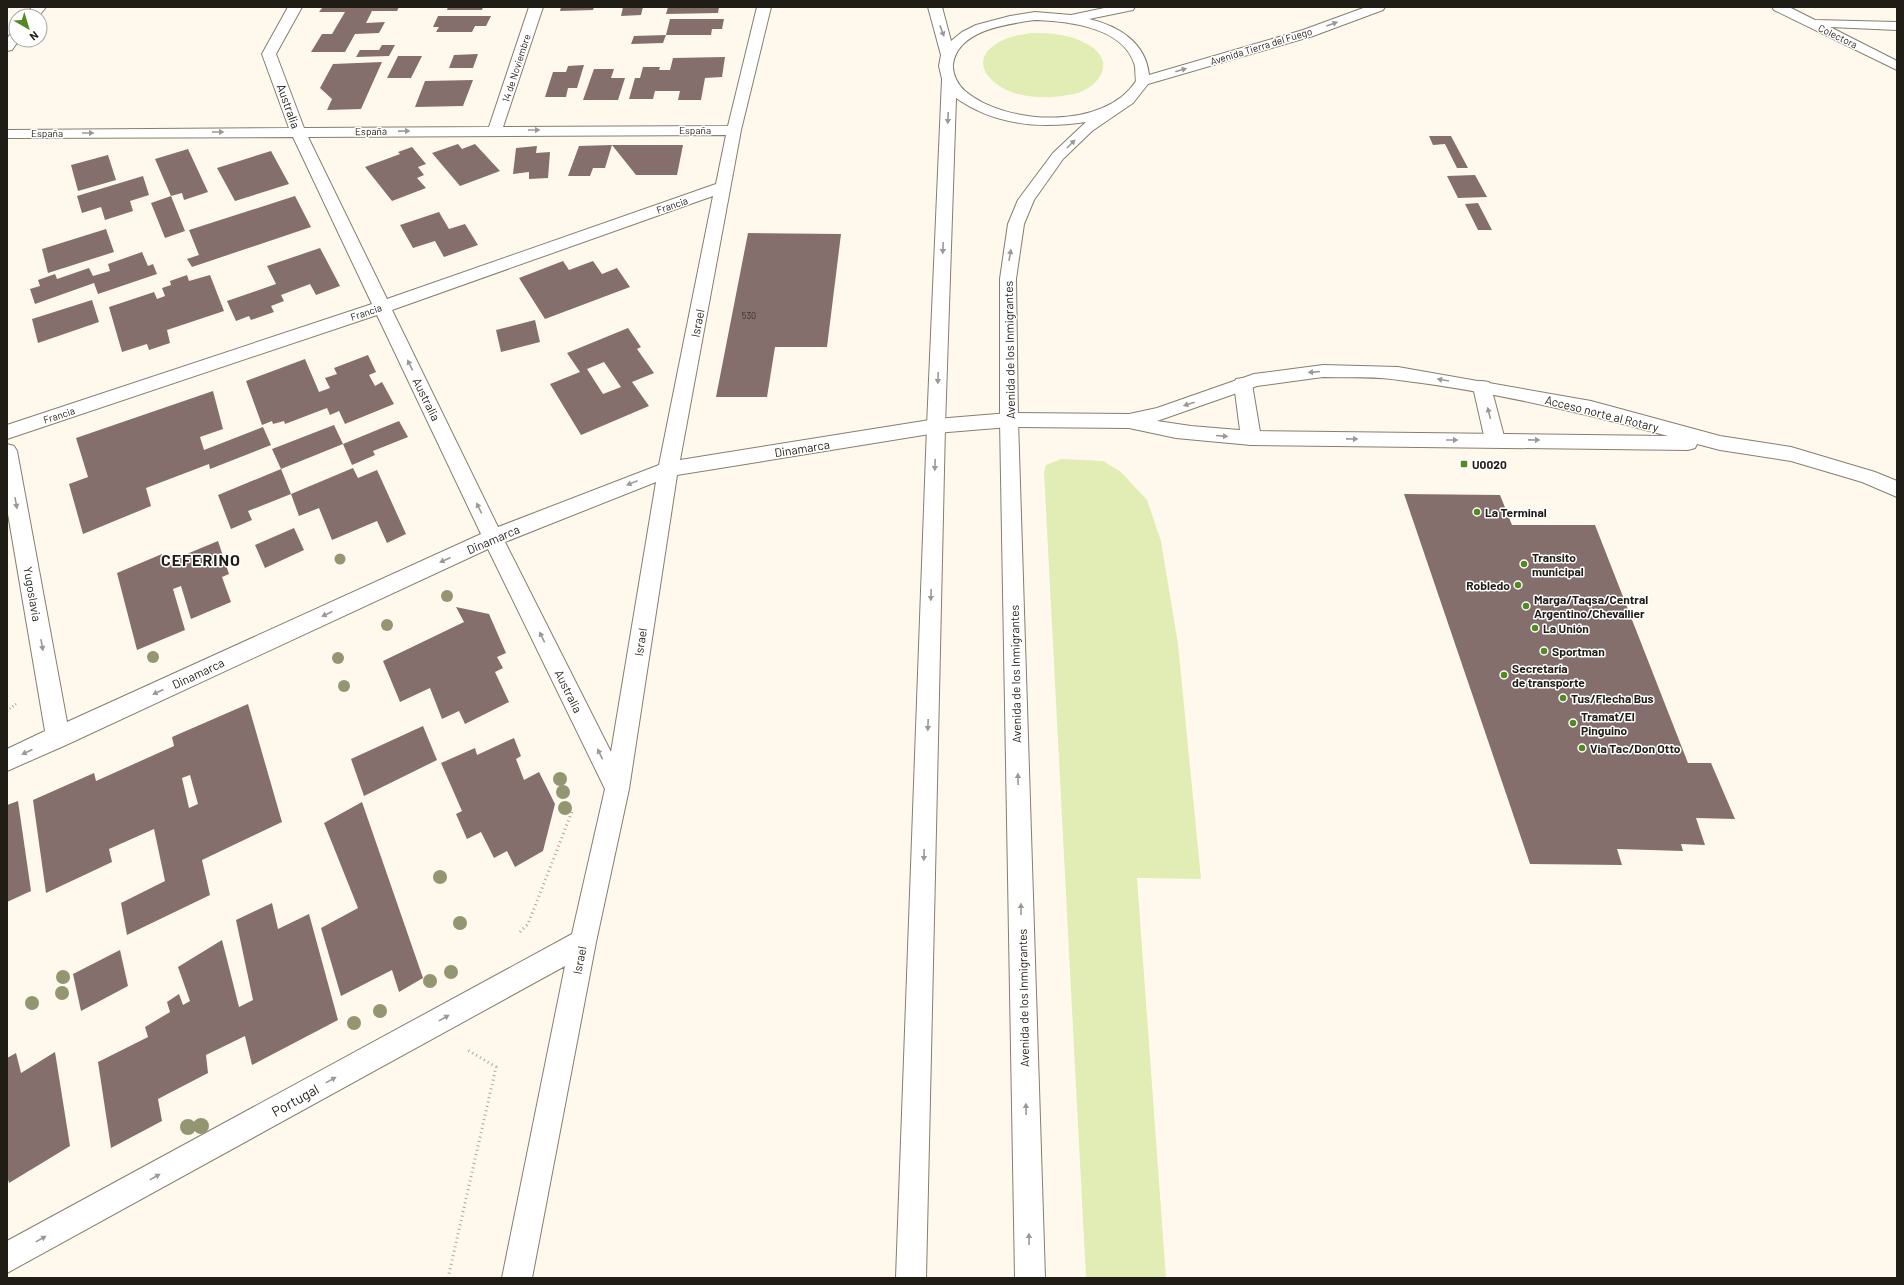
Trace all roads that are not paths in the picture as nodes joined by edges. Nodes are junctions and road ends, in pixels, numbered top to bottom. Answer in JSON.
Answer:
{"nodes":[{"id":1,"x":295,"y":7,"type":"edge"},
{"id":2,"x":536,"y":7,"type":"edge"},
{"id":3,"x":764,"y":7,"type":"edge"},
{"id":4,"x":935,"y":7,"type":"edge"},
{"id":5,"x":1009,"y":7,"type":"edge"},
{"id":6,"x":1128,"y":7,"type":"edge"},
{"id":7,"x":1378,"y":7,"type":"edge"},
{"id":8,"x":1779,"y":7,"type":"edge"},
{"id":9,"x":1063,"y":18,"type":"junction"},
{"id":10,"x":1812,"y":23,"type":"junction"},
{"id":11,"x":1897,"y":26,"type":"edge"},
{"id":12,"x":948,"y":55,"type":"junction"},
{"id":13,"x":1897,"y":66,"type":"edge"},
{"id":14,"x":949,"y":79,"type":"junction"},
{"id":15,"x":1143,"y":81,"type":"junction"},
{"id":16,"x":1113,"y":109,"type":"junction"},
{"id":17,"x":496,"y":130,"type":"junction"},
{"id":18,"x":734,"y":130,"type":"junction"},
{"id":19,"x":298,"y":132,"type":"junction"},
{"id":20,"x":7,"y":134,"type":"edge"},
{"id":21,"x":723,"y":188,"type":"junction"},
{"id":22,"x":382,"y":307,"type":"junction"},
{"id":23,"x":1243,"y":384,"type":"junction"},
{"id":24,"x":1482,"y":387,"type":"junction"},
{"id":25,"x":1009,"y":420,"type":"junction"},
{"id":26,"x":1129,"y":421,"type":"junction"},
{"id":27,"x":936,"y":426,"type":"junction"},
{"id":28,"x":7,"y":432,"type":"edge"},
{"id":29,"x":1251,"y":438,"type":"junction"},
{"id":30,"x":1495,"y":440,"type":"junction"},
{"id":31,"x":1720,"y":443,"type":"junction"},
{"id":32,"x":7,"y":451,"type":"edge"},
{"id":33,"x":668,"y":469,"type":"junction"},
{"id":34,"x":1897,"y":489,"type":"edge"},
{"id":35,"x":493,"y":538,"type":"junction"},
{"id":36,"x":58,"y":738,"type":"junction"},
{"id":37,"x":7,"y":760,"type":"edge"},
{"id":38,"x":617,"y":788,"type":"junction"},
{"id":39,"x":583,"y":942,"type":"junction"},
{"id":40,"x":7,"y":1258,"type":"edge"},
{"id":41,"x":517,"y":1278,"type":"edge"},
{"id":42,"x":912,"y":1278,"type":"edge"},
{"id":43,"x":1030,"y":1278,"type":"edge"}],
"edges":[{"from":1,"to":19,"type":"street","name":"Australia"},
{"from":2,"to":17,"type":"street","name":"14 de Noviembre"},
{"from":3,"to":18,"type":"street","name":"Israel"},
{"from":4,"to":12,"type":"street","one_way":true},
{"from":5,"to":9,"type":"street"},
{"from":6,"to":9,"type":"street"},
{"from":15,"to":7,"type":"street","name":"Avenida Tierra del Fuego","one_way":true},
{"from":8,"to":10,"type":"street","name":"Colectora"},
{"from":9,"to":12,"type":"street"},
{"from":9,"to":15,"type":"street"},
{"from":10,"to":11,"type":"street"},
{"from":10,"to":13,"type":"street","name":"Colectora"},
{"from":12,"to":14,"type":"street"},
{"from":14,"to":16,"type":"street"},
{"from":14,"to":27,"type":"street","one_way":true},
{"from":15,"to":16,"type":"street"},
{"from":25,"to":16,"type":"street","name":"Avenida de los Inmigrantes","one_way":true},
{"from":17,"to":18,"type":"street","name":"España","one_way":true},
{"from":19,"to":17,"type":"street","name":"España","one_way":true},
{"from":18,"to":21,"type":"street","name":"Israel"},
{"from":20,"to":19,"type":"street","name":"España","one_way":true},
{"from":19,"to":22,"type":"street","name":"Australia"},
{"from":21,"to":22,"type":"street","name":"Francia"},
{"from":21,"to":33,"type":"street","name":"Israel"},
{"from":22,"to":28,"type":"street","name":"Francia"},
{"from":35,"to":22,"type":"street","name":"Australia","one_way":true},
{"from":24,"to":23,"type":"street","name":"Acceso norte al Rotary","one_way":true},
{"from":23,"to":26,"type":"street","name":"Acceso norte al Rotary","one_way":true},
{"from":23,"to":29,"type":"street"},
{"from":30,"to":24,"type":"street","one_way":true},
{"from":24,"to":31,"type":"street","name":"Acceso norte al Rotary"},
{"from":25,"to":26,"type":"street","name":"Dinamarca"},
{"from":25,"to":27,"type":"street","name":"Dinamarca"},
{"from":43,"to":25,"type":"street","name":"Avenida de los Inmigrantes","one_way":true},
{"from":26,"to":29,"type":"street","name":"Acceso norte al Rotary","one_way":true},
{"from":27,"to":33,"type":"street","name":"Dinamarca"},
{"from":27,"to":42,"type":"street","one_way":true},
{"from":29,"to":30,"type":"street","name":"Acceso norte al Rotary","one_way":true},
{"from":30,"to":31,"type":"street","name":"Acceso norte al Rotary","one_way":true},
{"from":31,"to":34,"type":"street","name":"Acceso norte al Rotary"},
{"from":32,"to":36,"type":"street","name":"Yugoslavia","one_way":true},
{"from":33,"to":35,"type":"street","name":"Dinamarca","one_way":true},
{"from":33,"to":38,"type":"street","name":"Israel"},
{"from":35,"to":36,"type":"street","name":"Dinamarca","one_way":true},
{"from":38,"to":35,"type":"street","name":"Australia","one_way":true},
{"from":36,"to":37,"type":"street","name":"Dinamarca","one_way":true},
{"from":38,"to":39,"type":"street","name":"Israel"},
{"from":40,"to":39,"type":"street","name":"Portugal","one_way":true},
{"from":39,"to":41,"type":"street","name":"Israel"}]}
